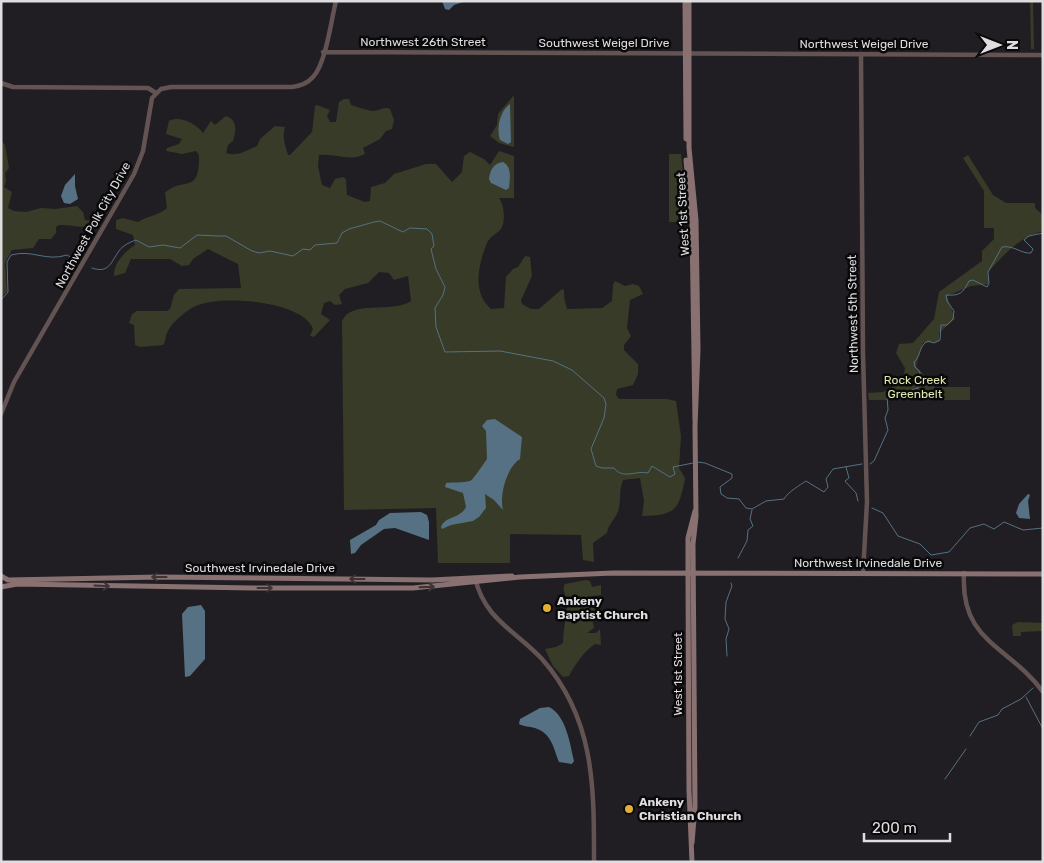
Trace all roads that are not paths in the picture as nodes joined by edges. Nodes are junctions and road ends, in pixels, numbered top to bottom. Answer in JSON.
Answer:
{"nodes":[{"id":1,"x":336,"y":1,"type":"edge"},
{"id":2,"x":687,"y":1,"type":"edge"},
{"id":3,"x":324,"y":52,"type":"junction"},
{"id":4,"x":522,"y":53,"type":"joint"},
{"id":5,"x":687,"y":53,"type":"junction"},
{"id":6,"x":862,"y":54,"type":"junction"},
{"id":7,"x":1043,"y":55,"type":"edge"},
{"id":8,"x":1,"y":83,"type":"edge"},
{"id":9,"x":156,"y":92,"type":"junction"},
{"id":10,"x":1,"y":414,"type":"edge"},
{"id":11,"x":691,"y":572,"type":"junction"},
{"id":12,"x":863,"y":573,"type":"junction"},
{"id":13,"x":964,"y":573,"type":"junction"},
{"id":14,"x":1043,"y":574,"type":"edge"},
{"id":15,"x":1,"y":576,"type":"edge"},
{"id":16,"x":476,"y":580,"type":"junction"},
{"id":17,"x":1,"y":587,"type":"edge"},
{"id":18,"x":1043,"y":692,"type":"edge"},
{"id":19,"x":594,"y":862,"type":"edge"},
{"id":20,"x":692,"y":862,"type":"edge"}],
"edges":[{"from":1,"to":3,"type":"street"},
{"from":2,"to":5,"type":"main road","name":"West 1st Street"},
{"from":3,"to":4,"type":"street","name":"Northwest 26th Street"},
{"from":3,"to":9,"type":"street"},
{"from":4,"to":5,"type":"street","name":"Southwest Weigel Drive"},
{"from":5,"to":6,"type":"street","name":"Northwest Weigel Drive"},
{"from":5,"to":11,"type":"main road","name":"West 1st Street"},
{"from":6,"to":7,"type":"street","name":"Northwest Weigel Drive"},
{"from":6,"to":12,"type":"street","name":"Northwest 5th Street"},
{"from":8,"to":9,"type":"street"},
{"from":9,"to":10,"type":"street","name":"Northwest Polk City Drive"},
{"from":11,"to":12,"type":"main road","name":"Northwest Irvinedale Drive"},
{"from":11,"to":16,"type":"main road","name":"Southwest Irvinedale Drive"},
{"from":11,"to":20,"type":"main road","name":"West 1st Street"},
{"from":12,"to":13,"type":"main road","name":"Northwest Irvinedale Drive"},
{"from":13,"to":14,"type":"main road","name":"Northwest Irvinedale Drive"},
{"from":13,"to":18,"type":"street"},
{"from":16,"to":15,"type":"main road","name":"Southwest Irvinedale Drive","one_way":true},
{"from":17,"to":16,"type":"main road","name":"Southwest Irvinedale Drive","one_way":true},
{"from":16,"to":19,"type":"street"}]}
